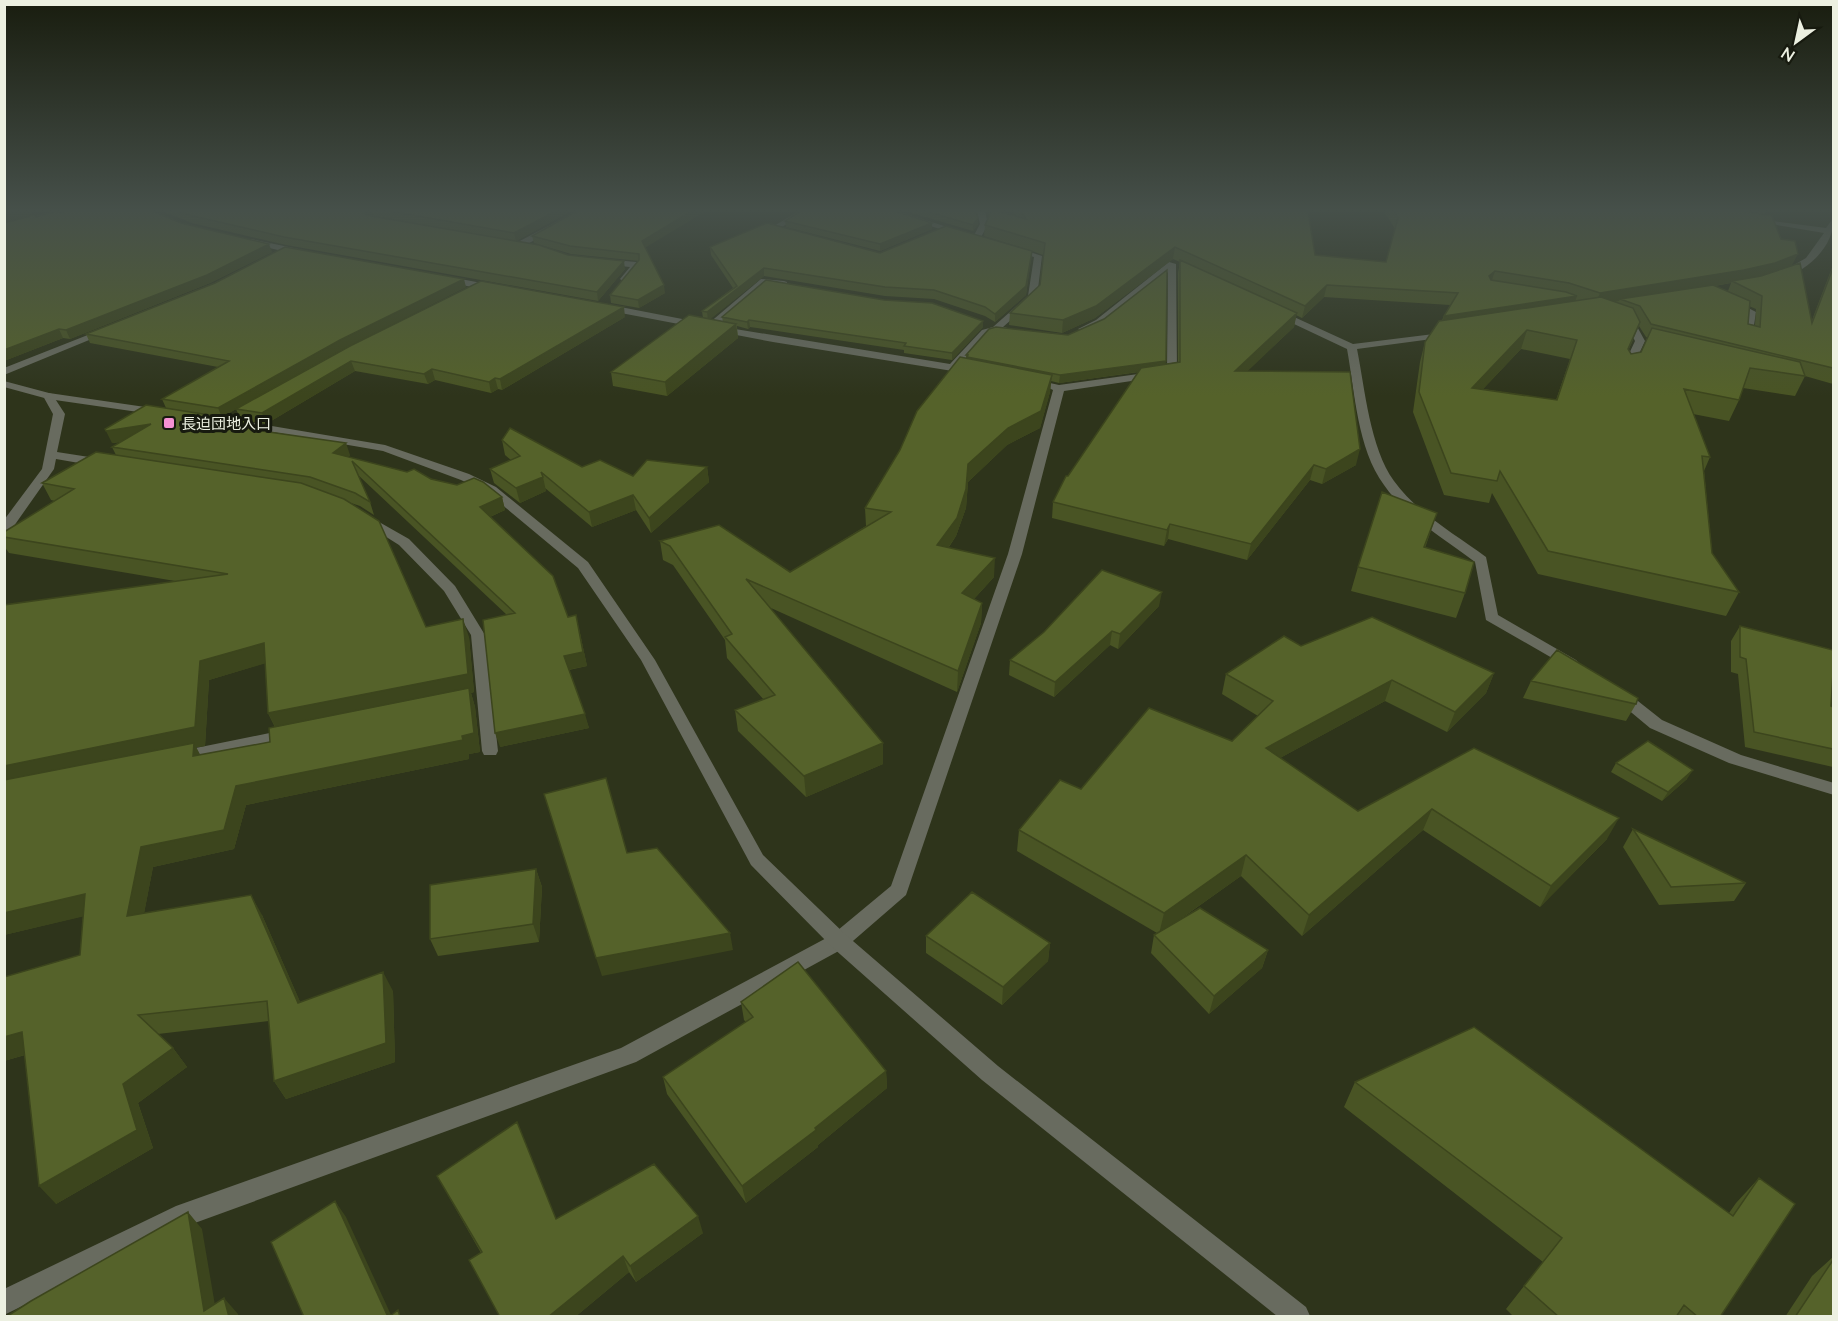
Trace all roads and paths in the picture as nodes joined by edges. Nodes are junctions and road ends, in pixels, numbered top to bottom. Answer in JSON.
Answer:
{"nodes":[{"id":1,"x":630,"y":273,"type":"edge"},
{"id":2,"x":1035,"y":273,"type":"edge"},
{"id":3,"x":1167,"y":273,"type":"edge"},
{"id":4,"x":1176,"y":273,"type":"edge"},
{"id":5,"x":1790,"y":273,"type":"edge"},
{"id":6,"x":434,"y":278,"type":"edge"},
{"id":7,"x":1775,"y":279,"type":"edge"},
{"id":8,"x":480,"y":286,"type":"junction"},
{"id":9,"x":797,"y":286,"type":"edge"},
{"id":10,"x":502,"y":290,"type":"edge"},
{"id":11,"x":615,"y":290,"type":"edge"},
{"id":12,"x":461,"y":296,"type":"edge"},
{"id":13,"x":1720,"y":297,"type":"edge"},
{"id":14,"x":608,"y":298,"type":"dead end"},
{"id":15,"x":590,"y":305,"type":"edge"},
{"id":16,"x":601,"y":306,"type":"junction"},
{"id":17,"x":1268,"y":308,"type":"edge"},
{"id":18,"x":1612,"y":317,"type":"edge"},
{"id":19,"x":981,"y":320,"type":"edge"},
{"id":20,"x":711,"y":326,"type":"junction"},
{"id":21,"x":115,"y":327,"type":"edge"},
{"id":22,"x":996,"y":329,"type":"junction"},
{"id":23,"x":1018,"y":332,"type":"edge"},
{"id":24,"x":1458,"y":332,"type":"edge"},
{"id":25,"x":1072,"y":334,"type":"edge"},
{"id":26,"x":1749,"y":336,"type":"edge"},
{"id":27,"x":1640,"y":341,"type":"junction"},
{"id":28,"x":1652,"y":344,"type":"edge"},
{"id":29,"x":1352,"y":347,"type":"junction"},
{"id":30,"x":953,"y":367,"type":"junction"},
{"id":31,"x":1628,"y":369,"type":"edge"},
{"id":32,"x":4,"y":372,"type":"edge"},
{"id":33,"x":985,"y":373,"type":"edge"},
{"id":34,"x":4,"y":384,"type":"edge"},
{"id":35,"x":1038,"y":384,"type":"edge"},
{"id":36,"x":1059,"y":388,"type":"junction"},
{"id":37,"x":48,"y":396,"type":"junction"},
{"id":38,"x":171,"y":414,"type":"edge"},
{"id":39,"x":237,"y":423,"type":"edge"},
{"id":40,"x":50,"y":454,"type":"junction"},
{"id":41,"x":121,"y":465,"type":"edge"},
{"id":42,"x":355,"y":511,"type":"edge"},
{"id":43,"x":4,"y":530,"type":"edge"},
{"id":44,"x":1588,"y":673,"type":"edge"},
{"id":45,"x":1608,"y":684,"type":"edge"},
{"id":46,"x":302,"y":733,"type":"edge"},
{"id":47,"x":490,"y":751,"type":"dead end"},
{"id":48,"x":164,"y":760,"type":"edge"},
{"id":49,"x":1833,"y":789,"type":"edge"},
{"id":50,"x":839,"y":942,"type":"junction"},
{"id":51,"x":4,"y":1303,"type":"edge"},
{"id":52,"x":1297,"y":1317,"type":"edge"}],
"edges":[{"from":1,"to":11,"type":"street"},
{"from":2,"to":22,"type":"street"},
{"from":3,"to":25,"type":"street"},
{"from":4,"to":36,"type":"street"},
{"from":5,"to":7,"type":"street"},
{"from":6,"to":8,"type":"street"},
{"from":8,"to":10,"type":"street"},
{"from":8,"to":12,"type":"street"},
{"from":9,"to":20,"type":"street"},
{"from":13,"to":26,"type":"street"},
{"from":14,"to":16,"type":"street"},
{"from":15,"to":16,"type":"street"},
{"from":16,"to":20,"type":"street"},
{"from":17,"to":29,"type":"street"},
{"from":18,"to":27,"type":"street"},
{"from":19,"to":22,"type":"street"},
{"from":20,"to":30,"type":"street"},
{"from":21,"to":32,"type":"street"},
{"from":22,"to":23,"type":"street"},
{"from":22,"to":30,"type":"street"},
{"from":24,"to":29,"type":"street"},
{"from":27,"to":28,"type":"street"},
{"from":27,"to":31,"type":"street"},
{"from":29,"to":44,"type":"street"},
{"from":30,"to":33,"type":"street"},
{"from":34,"to":37,"type":"street"},
{"from":35,"to":36,"type":"street"},
{"from":36,"to":50,"type":"street"},
{"from":37,"to":38,"type":"street"},
{"from":37,"to":40,"type":"street"},
{"from":39,"to":50,"type":"street"},
{"from":40,"to":41,"type":"street"},
{"from":40,"to":43,"type":"street"},
{"from":42,"to":47,"type":"street"},
{"from":45,"to":49,"type":"street"},
{"from":46,"to":48,"type":"street"},
{"from":50,"to":51,"type":"street"},
{"from":50,"to":52,"type":"street"}]}
